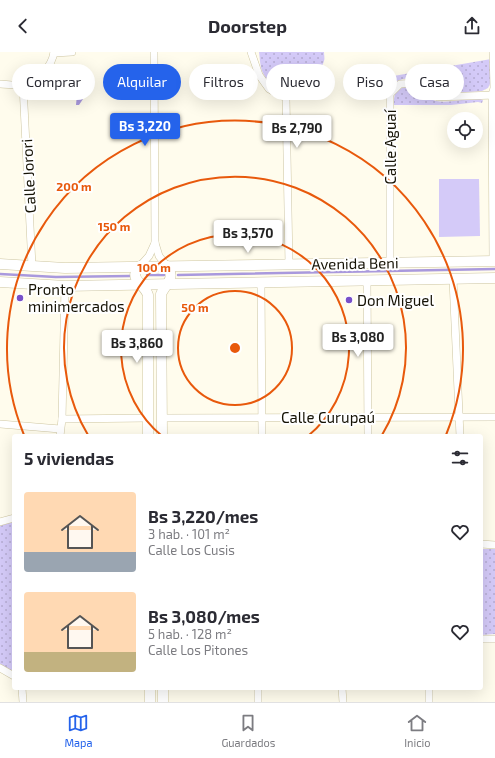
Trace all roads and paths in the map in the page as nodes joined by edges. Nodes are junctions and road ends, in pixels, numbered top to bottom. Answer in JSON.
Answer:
{"nodes":[{"id":1,"x":54,"y":52,"type":"edge"},
{"id":2,"x":72,"y":52,"type":"edge"},
{"id":3,"x":154,"y":52,"type":"edge"},
{"id":4,"x":251,"y":52,"type":"edge"},
{"id":5,"x":493,"y":52,"type":"edge"},
{"id":6,"x":50,"y":64,"type":"edge"},
{"id":7,"x":0,"y":84,"type":"edge"},
{"id":8,"x":12,"y":85,"type":"edge"},
{"id":9,"x":493,"y":95,"type":"edge"},
{"id":10,"x":24,"y":100,"type":"edge"},
{"id":11,"x":155,"y":243,"type":"junction"},
{"id":12,"x":494,"y":261,"type":"edge"},
{"id":13,"x":390,"y":262,"type":"junction"},
{"id":14,"x":0,"y":264,"type":"edge"},
{"id":15,"x":289,"y":265,"type":"junction"},
{"id":16,"x":32,"y":266,"type":"junction"},
{"id":17,"x":140,"y":266,"type":"junction"},
{"id":18,"x":167,"y":266,"type":"junction"},
{"id":19,"x":495,"y":278,"type":"edge"},
{"id":20,"x":453,"y":279,"type":"junction"},
{"id":21,"x":367,"y":280,"type":"junction"},
{"id":22,"x":0,"y":282,"type":"edge"},
{"id":23,"x":261,"y":282,"type":"junction"},
{"id":24,"x":168,"y":283,"type":"junction"},
{"id":25,"x":140,"y":284,"type":"junction"},
{"id":26,"x":65,"y":286,"type":"junction"},
{"id":27,"x":162,"y":302,"type":"junction"},
{"id":28,"x":148,"y":303,"type":"junction"},
{"id":29,"x":368,"y":417,"type":"junction"},
{"id":30,"x":459,"y":417,"type":"junction"},
{"id":31,"x":495,"y":417,"type":"edge"},
{"id":32,"x":148,"y":418,"type":"junction"},
{"id":33,"x":162,"y":418,"type":"junction"},
{"id":34,"x":263,"y":418,"type":"junction"},
{"id":35,"x":62,"y":419,"type":"junction"},
{"id":36,"x":0,"y":424,"type":"edge"},
{"id":37,"x":60,"y":433,"type":"edge"},
{"id":38,"x":148,"y":434,"type":"edge"},
{"id":39,"x":162,"y":434,"type":"edge"},
{"id":40,"x":262,"y":434,"type":"edge"},
{"id":41,"x":368,"y":434,"type":"edge"},
{"id":42,"x":460,"y":434,"type":"edge"},
{"id":43,"x":12,"y":519,"type":"edge"},
{"id":44,"x":0,"y":522,"type":"edge"},
{"id":45,"x":483,"y":544,"type":"edge"},
{"id":46,"x":495,"y":545,"type":"edge"},
{"id":47,"x":483,"y":639,"type":"edge"},
{"id":48,"x":495,"y":639,"type":"edge"},
{"id":49,"x":0,"y":668,"type":"edge"},
{"id":50,"x":12,"y":675,"type":"edge"},
{"id":51,"x":22,"y":690,"type":"edge"},
{"id":52,"x":150,"y":690,"type":"edge"},
{"id":53,"x":163,"y":690,"type":"edge"},
{"id":54,"x":258,"y":690,"type":"edge"},
{"id":55,"x":342,"y":690,"type":"edge"},
{"id":56,"x":429,"y":690,"type":"edge"},
{"id":57,"x":23,"y":702,"type":"edge"},
{"id":58,"x":150,"y":702,"type":"edge"},
{"id":59,"x":163,"y":702,"type":"edge"},
{"id":60,"x":258,"y":702,"type":"edge"},
{"id":61,"x":343,"y":702,"type":"edge"},
{"id":62,"x":429,"y":702,"type":"edge"}],
"edges":[{"from":1,"to":2,"type":"street"},
{"from":1,"to":6,"type":"street"},
{"from":3,"to":11,"type":"street"},
{"from":4,"to":15,"type":"street"},
{"from":5,"to":9,"type":"street"},
{"from":7,"to":8,"type":"street"},
{"from":9,"to":12,"type":"street"},
{"from":9,"to":13,"type":"street","name":"Calle Aguaí"},
{"from":10,"to":16,"type":"street","name":"Calle Jorori"},
{"from":11,"to":17,"type":"street"},
{"from":11,"to":18,"type":"street"},
{"from":12,"to":13,"type":"street","name":"Avenida Beni"},
{"from":13,"to":15,"type":"street","name":"Avenida Beni"},
{"from":14,"to":16,"type":"street","name":"Avenida Beni"},
{"from":15,"to":18,"type":"street","name":"Avenida Beni"},
{"from":16,"to":17,"type":"street","name":"Avenida Beni"},
{"from":17,"to":18,"type":"street","name":"Avenida Beni"},
{"from":17,"to":25,"type":"street"},
{"from":18,"to":24,"type":"street"},
{"from":19,"to":20,"type":"street","name":"Avenida Beni"},
{"from":20,"to":21,"type":"street","name":"Avenida Beni"},
{"from":20,"to":30,"type":"street"},
{"from":21,"to":23,"type":"street","name":"Avenida Beni"},
{"from":21,"to":29,"type":"street"},
{"from":22,"to":26,"type":"street","name":"Avenida Beni"},
{"from":23,"to":24,"type":"street","name":"Avenida Beni"},
{"from":23,"to":34,"type":"street"},
{"from":24,"to":25,"type":"street","name":"Avenida Beni"},
{"from":24,"to":27,"type":"street"},
{"from":25,"to":26,"type":"street","name":"Avenida Beni"},
{"from":25,"to":28,"type":"street"},
{"from":26,"to":35,"type":"street"},
{"from":27,"to":28,"type":"street"},
{"from":27,"to":33,"type":"street"},
{"from":28,"to":32,"type":"street"},
{"from":29,"to":30,"type":"street","name":"Calle Curupaú"},
{"from":29,"to":34,"type":"street","name":"Calle Curupaú"},
{"from":29,"to":41,"type":"street"},
{"from":30,"to":31,"type":"street","name":"Calle Curupaú"},
{"from":30,"to":42,"type":"street"},
{"from":32,"to":35,"type":"street"},
{"from":32,"to":38,"type":"street"},
{"from":33,"to":34,"type":"street","name":"Calle Curupaú"},
{"from":33,"to":39,"type":"street"},
{"from":34,"to":40,"type":"street"},
{"from":35,"to":37,"type":"street"},
{"from":36,"to":37,"type":"street"},
{"from":43,"to":44,"type":"street"},
{"from":45,"to":46,"type":"street"},
{"from":47,"to":48,"type":"street"},
{"from":49,"to":50,"type":"street"},
{"from":51,"to":57,"type":"street"},
{"from":52,"to":58,"type":"street"},
{"from":53,"to":59,"type":"street"},
{"from":54,"to":60,"type":"street"},
{"from":55,"to":61,"type":"street"},
{"from":56,"to":62,"type":"street"}]}
